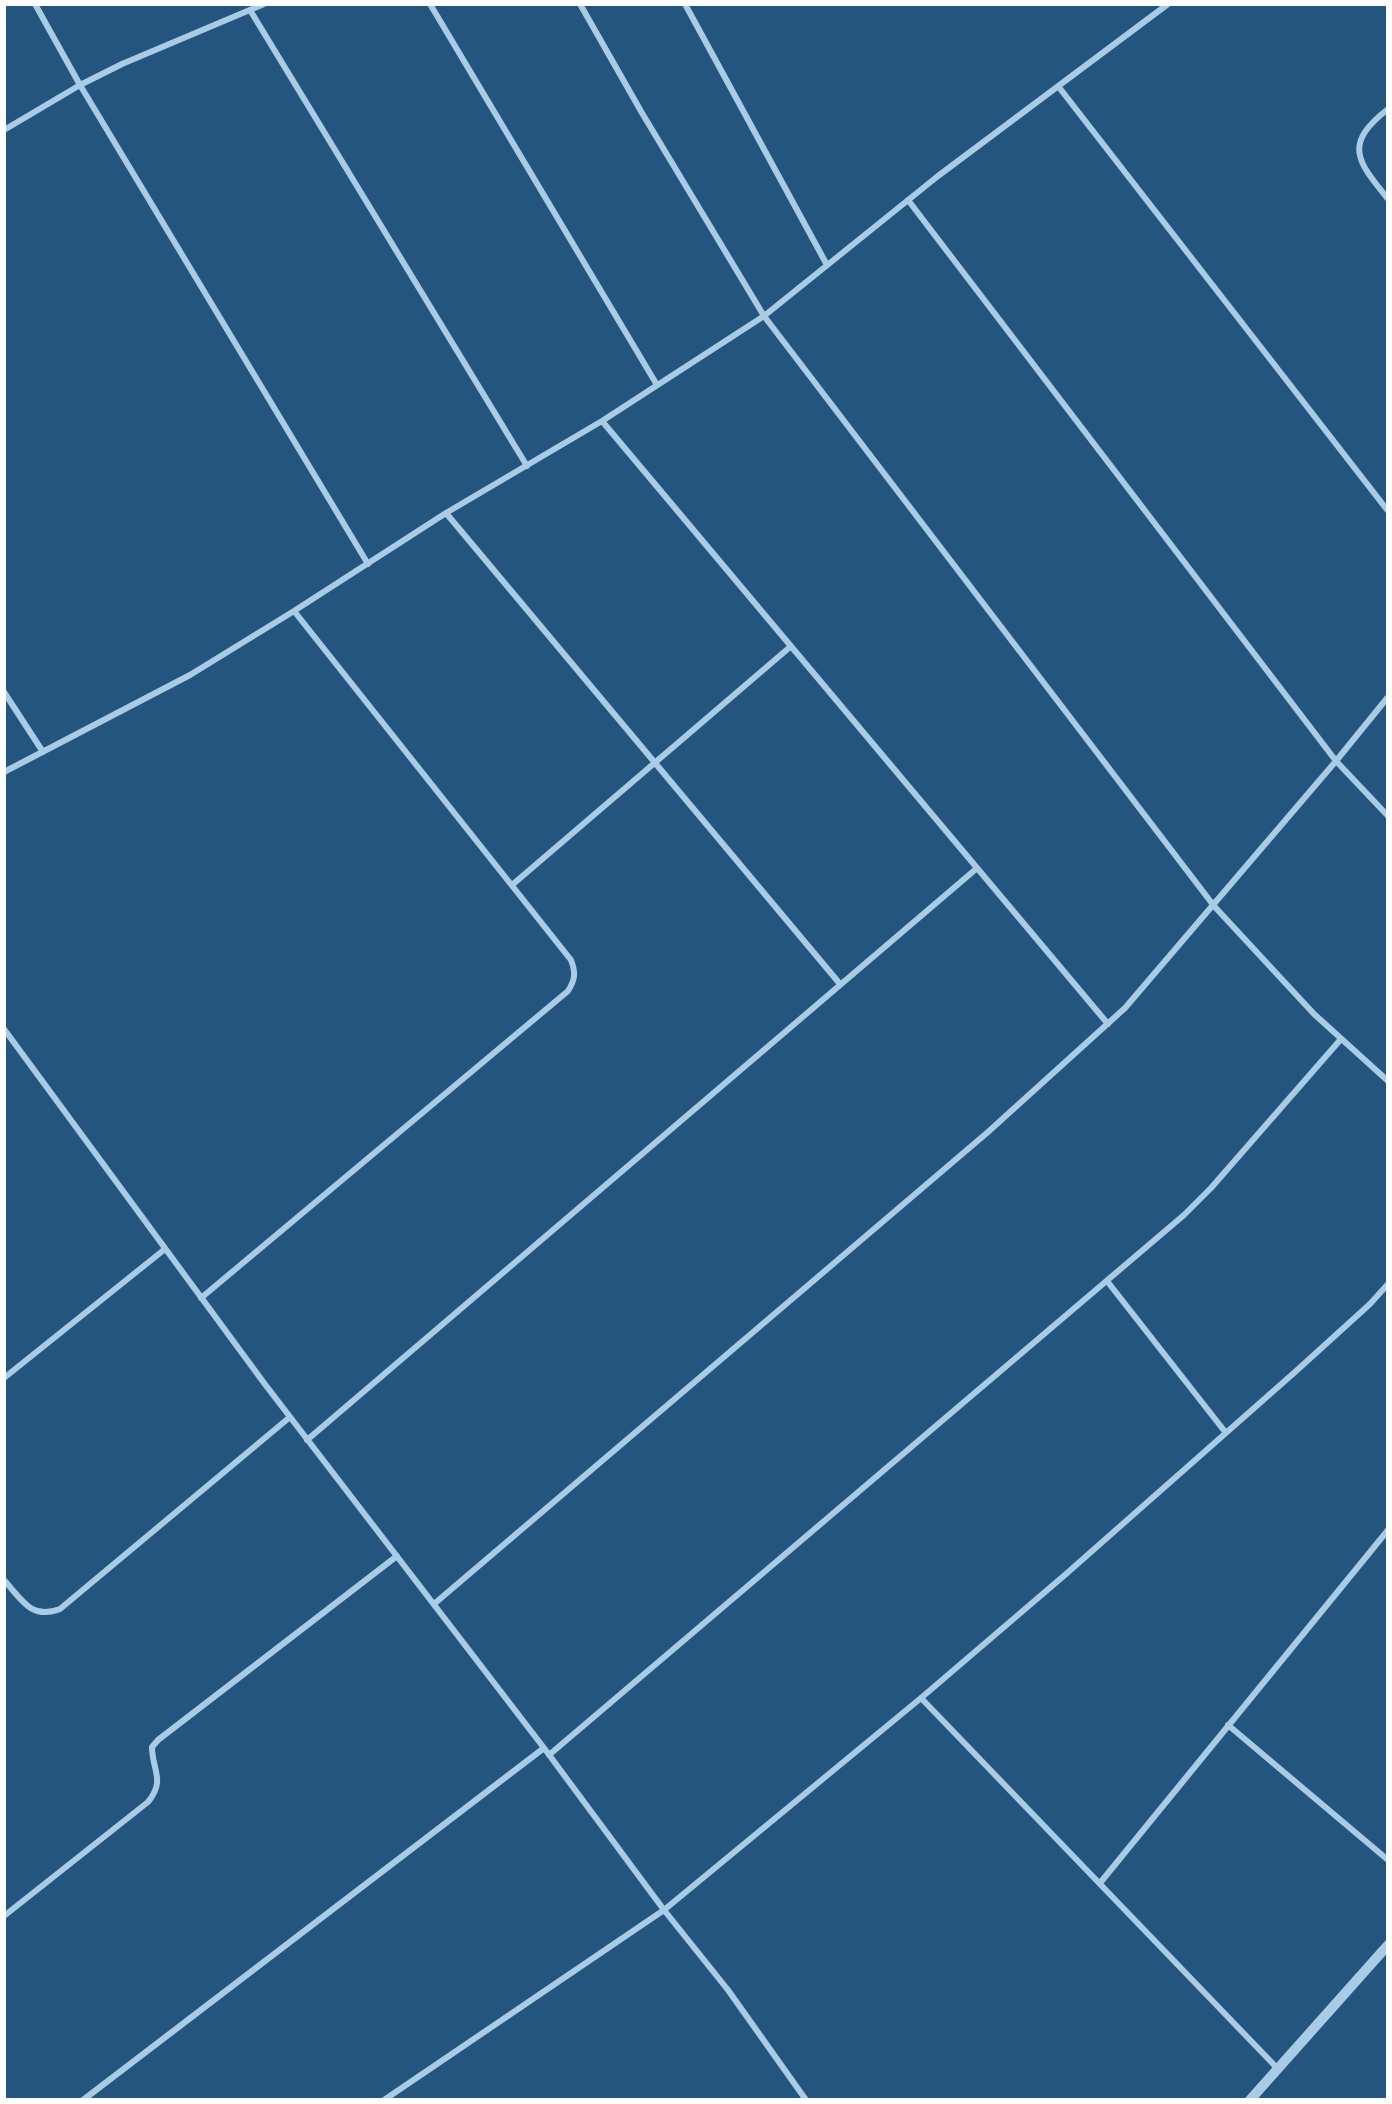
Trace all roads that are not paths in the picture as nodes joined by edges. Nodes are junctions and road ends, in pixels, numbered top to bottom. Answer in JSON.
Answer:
{"nodes":[{"id":1,"x":35,"y":4,"type":"edge"},
{"id":2,"x":264,"y":4,"type":"edge"},
{"id":3,"x":430,"y":4,"type":"edge"},
{"id":4,"x":580,"y":4,"type":"edge"},
{"id":5,"x":685,"y":4,"type":"edge"},
{"id":6,"x":1168,"y":4,"type":"edge"},
{"id":7,"x":250,"y":10,"type":"junction"},
{"id":8,"x":80,"y":85,"type":"junction"},
{"id":9,"x":1058,"y":86,"type":"junction"},
{"id":10,"x":1388,"y":109,"type":"edge"},
{"id":11,"x":4,"y":130,"type":"edge"},
{"id":12,"x":1388,"y":199,"type":"edge"},
{"id":13,"x":908,"y":200,"type":"junction"},
{"id":14,"x":827,"y":265,"type":"junction"},
{"id":15,"x":764,"y":316,"type":"junction"},
{"id":16,"x":657,"y":384,"type":"junction"},
{"id":17,"x":602,"y":421,"type":"junction"},
{"id":18,"x":527,"y":466,"type":"junction"},
{"id":19,"x":1388,"y":511,"type":"edge"},
{"id":20,"x":446,"y":513,"type":"junction"},
{"id":21,"x":368,"y":564,"type":"junction"},
{"id":22,"x":294,"y":611,"type":"junction"},
{"id":23,"x":790,"y":647,"type":"junction"},
{"id":24,"x":4,"y":692,"type":"edge"},
{"id":25,"x":1388,"y":698,"type":"edge"},
{"id":26,"x":43,"y":752,"type":"junction"},
{"id":27,"x":1336,"y":761,"type":"junction"},
{"id":28,"x":655,"y":764,"type":"junction"},
{"id":29,"x":4,"y":772,"type":"edge"},
{"id":30,"x":1388,"y":816,"type":"edge"},
{"id":31,"x":976,"y":869,"type":"junction"},
{"id":32,"x":512,"y":885,"type":"junction"},
{"id":33,"x":1214,"y":906,"type":"junction"},
{"id":34,"x":840,"y":984,"type":"junction"},
{"id":35,"x":1108,"y":1024,"type":"junction"},
{"id":36,"x":4,"y":1029,"type":"edge"},
{"id":37,"x":1341,"y":1039,"type":"junction"},
{"id":38,"x":1388,"y":1081,"type":"edge"},
{"id":39,"x":165,"y":1249,"type":"junction"},
{"id":40,"x":1107,"y":1281,"type":"junction"},
{"id":41,"x":1388,"y":1284,"type":"edge"},
{"id":42,"x":201,"y":1298,"type":"junction"},
{"id":43,"x":4,"y":1378,"type":"edge"},
{"id":44,"x":290,"y":1417,"type":"junction"},
{"id":45,"x":1226,"y":1433,"type":"junction"},
{"id":46,"x":307,"y":1440,"type":"junction"},
{"id":47,"x":1388,"y":1530,"type":"edge"},
{"id":48,"x":397,"y":1556,"type":"junction"},
{"id":49,"x":4,"y":1580,"type":"edge"},
{"id":50,"x":434,"y":1604,"type":"junction"},
{"id":51,"x":921,"y":1698,"type":"junction"},
{"id":52,"x":1228,"y":1725,"type":"junction"},
{"id":53,"x":544,"y":1748,"type":"junction"},
{"id":54,"x":549,"y":1755,"type":"junction"},
{"id":55,"x":1388,"y":1860,"type":"edge"},
{"id":56,"x":1100,"y":1883,"type":"junction"},
{"id":57,"x":664,"y":1910,"type":"junction"},
{"id":58,"x":4,"y":1916,"type":"edge"},
{"id":59,"x":1388,"y":1945,"type":"edge"},
{"id":60,"x":1278,"y":2069,"type":"junction"},
{"id":61,"x":83,"y":2100,"type":"edge"},
{"id":62,"x":384,"y":2100,"type":"edge"},
{"id":63,"x":806,"y":2100,"type":"edge"},
{"id":64,"x":1250,"y":2100,"type":"edge"}],
"edges":[{"from":1,"to":8,"type":"street"},
{"from":2,"to":7,"type":"street"},
{"from":3,"to":16,"type":"street"},
{"from":4,"to":15,"type":"street"},
{"from":5,"to":14,"type":"street"},
{"from":6,"to":9,"type":"street"},
{"from":7,"to":8,"type":"street"},
{"from":7,"to":18,"type":"street"},
{"from":8,"to":11,"type":"street"},
{"from":8,"to":21,"type":"street"},
{"from":9,"to":13,"type":"street"},
{"from":9,"to":19,"type":"street"},
{"from":10,"to":12,"type":"street"},
{"from":13,"to":14,"type":"street"},
{"from":13,"to":27,"type":"street"},
{"from":14,"to":15,"type":"street"},
{"from":15,"to":16,"type":"street"},
{"from":15,"to":33,"type":"street"},
{"from":16,"to":17,"type":"street"},
{"from":17,"to":18,"type":"street"},
{"from":17,"to":23,"type":"street"},
{"from":18,"to":20,"type":"street"},
{"from":20,"to":21,"type":"street"},
{"from":20,"to":28,"type":"street"},
{"from":21,"to":22,"type":"street"},
{"from":22,"to":26,"type":"street"},
{"from":22,"to":32,"type":"street"},
{"from":23,"to":28,"type":"street"},
{"from":23,"to":31,"type":"street"},
{"from":24,"to":26,"type":"street"},
{"from":25,"to":27,"type":"street"},
{"from":26,"to":29,"type":"street"},
{"from":27,"to":30,"type":"street"},
{"from":27,"to":33,"type":"street"},
{"from":28,"to":32,"type":"street"},
{"from":28,"to":34,"type":"street"},
{"from":31,"to":34,"type":"street"},
{"from":31,"to":35,"type":"street"},
{"from":32,"to":42,"type":"street"},
{"from":33,"to":35,"type":"street"},
{"from":33,"to":37,"type":"street"},
{"from":34,"to":46,"type":"street"},
{"from":35,"to":50,"type":"street"},
{"from":36,"to":39,"type":"street"},
{"from":37,"to":38,"type":"street"},
{"from":37,"to":40,"type":"street"},
{"from":39,"to":42,"type":"street"},
{"from":39,"to":43,"type":"street"},
{"from":40,"to":45,"type":"street"},
{"from":40,"to":54,"type":"street"},
{"from":41,"to":45,"type":"street"},
{"from":42,"to":44,"type":"street"},
{"from":44,"to":46,"type":"street"},
{"from":44,"to":49,"type":"street"},
{"from":45,"to":51,"type":"street"},
{"from":46,"to":48,"type":"street"},
{"from":47,"to":52,"type":"street"},
{"from":48,"to":50,"type":"street"},
{"from":48,"to":58,"type":"street"},
{"from":50,"to":53,"type":"street"},
{"from":51,"to":56,"type":"street"},
{"from":51,"to":57,"type":"street"},
{"from":52,"to":55,"type":"street"},
{"from":52,"to":56,"type":"street"},
{"from":53,"to":54,"type":"street"},
{"from":53,"to":61,"type":"street"},
{"from":54,"to":57,"type":"street"},
{"from":56,"to":60,"type":"street"},
{"from":57,"to":62,"type":"street"},
{"from":57,"to":63,"type":"street"},
{"from":59,"to":60,"type":"street"},
{"from":60,"to":64,"type":"street"}]}
